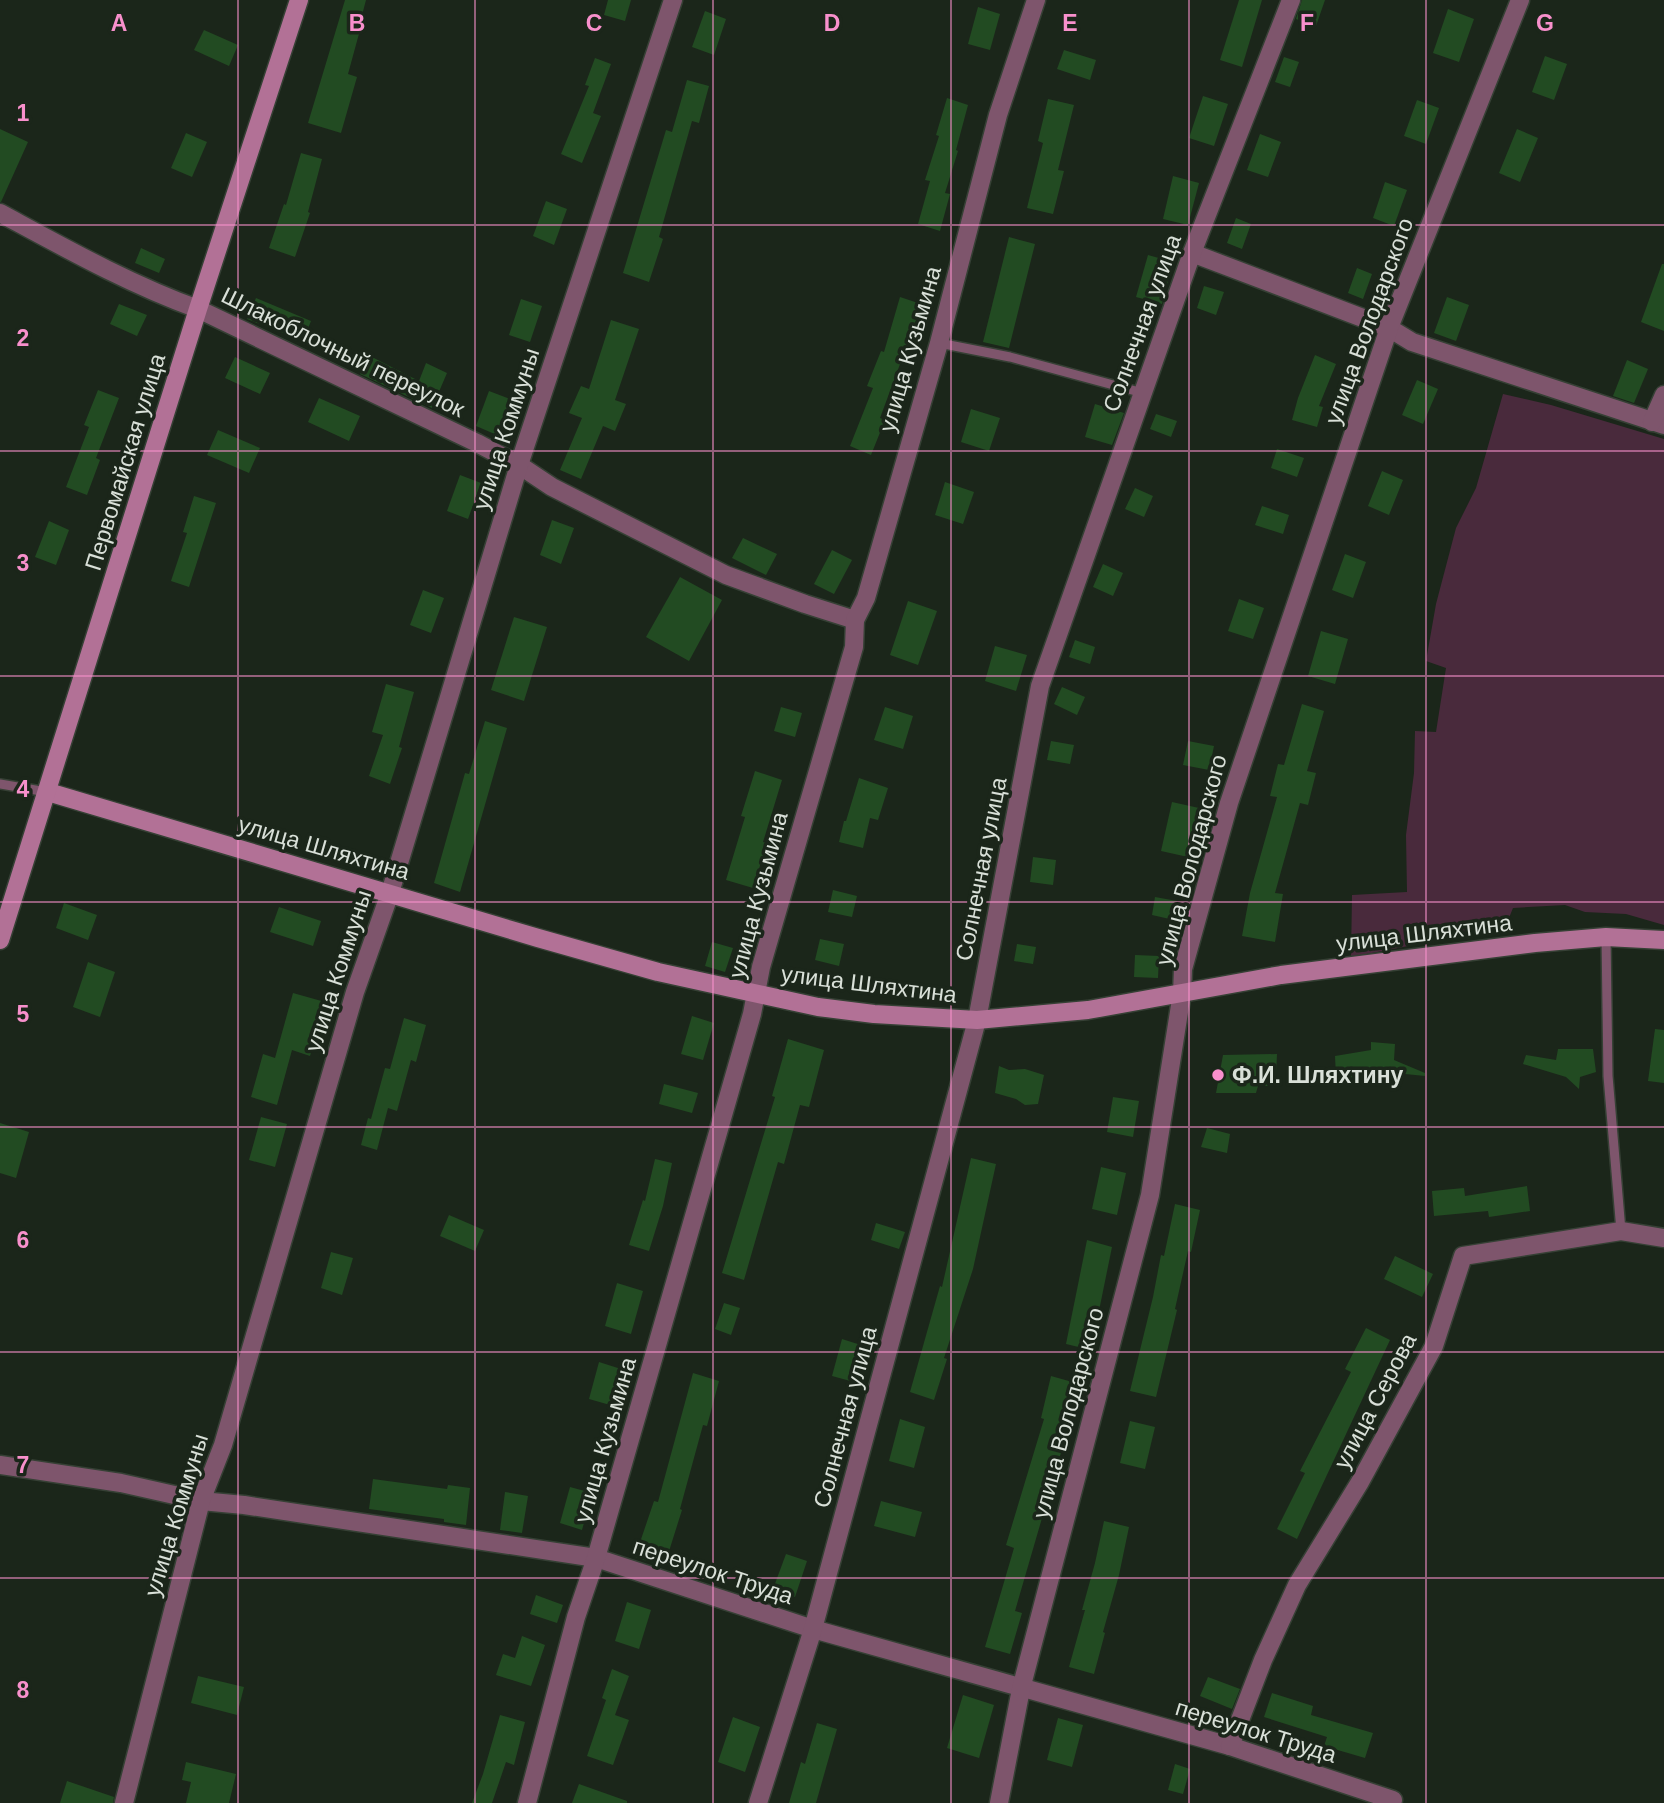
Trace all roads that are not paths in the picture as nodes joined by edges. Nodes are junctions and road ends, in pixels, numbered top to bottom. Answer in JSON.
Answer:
{"nodes":[{"id":1,"x":299,"y":0,"type":"edge"},
{"id":2,"x":673,"y":0,"type":"edge"},
{"id":3,"x":1036,"y":0,"type":"edge"},
{"id":4,"x":1291,"y":0,"type":"edge"},
{"id":5,"x":1520,"y":0,"type":"edge"},
{"id":6,"x":0,"y":213,"type":"edge"},
{"id":7,"x":1192,"y":253,"type":"junction"},
{"id":8,"x":198,"y":309,"type":"junction"},
{"id":9,"x":1389,"y":328,"type":"junction"},
{"id":10,"x":939,"y":343,"type":"junction"},
{"id":11,"x":1143,"y":393,"type":"junction"},
{"id":12,"x":1664,"y":395,"type":"edge"},
{"id":13,"x":1658,"y":423,"type":"edge"},
{"id":14,"x":519,"y":465,"type":"junction"},
{"id":15,"x":855,"y":620,"type":"junction"},
{"id":16,"x":0,"y":784,"type":"edge"},
{"id":17,"x":48,"y":792,"type":"junction"},
{"id":18,"x":390,"y":892,"type":"junction"},
{"id":19,"x":1606,"y":937,"type":"junction"},
{"id":20,"x":0,"y":940,"type":"edge"},
{"id":21,"x":1664,"y":940,"type":"edge"},
{"id":22,"x":1182,"y":993,"type":"junction"},
{"id":23,"x":756,"y":994,"type":"junction"},
{"id":24,"x":977,"y":1020,"type":"junction"},
{"id":25,"x":1621,"y":1231,"type":"junction"},
{"id":26,"x":1664,"y":1238,"type":"edge"},
{"id":27,"x":0,"y":1465,"type":"edge"},
{"id":28,"x":201,"y":1501,"type":"junction"},
{"id":29,"x":596,"y":1558,"type":"junction"},
{"id":30,"x":813,"y":1629,"type":"junction"},
{"id":31,"x":1021,"y":1689,"type":"junction"},
{"id":32,"x":1230,"y":1745,"type":"junction"},
{"id":33,"x":1393,"y":1800,"type":"dead end"},
{"id":34,"x":124,"y":1803,"type":"edge"},
{"id":35,"x":527,"y":1803,"type":"edge"},
{"id":36,"x":758,"y":1803,"type":"edge"},
{"id":37,"x":999,"y":1803,"type":"edge"}],
"edges":[{"from":1,"to":8,"type":"main road","name":"Первомайская улица"},
{"from":2,"to":14,"type":"street","name":"улица Коммуны"},
{"from":3,"to":10,"type":"street","name":"улица Кузьмина"},
{"from":4,"to":7,"type":"street","name":"Солнечная улица"},
{"from":5,"to":9,"type":"street","name":"улица Володарского"},
{"from":6,"to":8,"type":"street","name":"Шлакоблочный переулок"},
{"from":7,"to":9,"type":"street"},
{"from":7,"to":11,"type":"street","name":"Солнечная улица"},
{"from":8,"to":14,"type":"street","name":"Шлакоблочный переулок"},
{"from":8,"to":17,"type":"main road","name":"Первомайская улица"},
{"from":9,"to":13,"type":"street"},
{"from":9,"to":22,"type":"street","name":"улица Володарского"},
{"from":10,"to":11,"type":"lane"},
{"from":10,"to":15,"type":"street","name":"улица Кузьмина"},
{"from":11,"to":24,"type":"street","name":"Солнечная улица"},
{"from":12,"to":13,"type":"street"},
{"from":14,"to":15,"type":"street","name":"Шлакоблочный переулок"},
{"from":14,"to":18,"type":"street","name":"улица Коммуны"},
{"from":15,"to":23,"type":"street","name":"улица Кузьмина"},
{"from":16,"to":17,"type":"lane"},
{"from":17,"to":18,"type":"main road","name":"улица Шляхтина"},
{"from":17,"to":20,"type":"main road","name":"Первомайская улица"},
{"from":18,"to":23,"type":"main road","name":"улица Шляхтина"},
{"from":18,"to":28,"type":"street","name":"улица Коммуны"},
{"from":19,"to":21,"type":"main road","name":"улица Шляхтина"},
{"from":19,"to":22,"type":"main road","name":"улица Шляхтина"},
{"from":19,"to":25,"type":"lane"},
{"from":22,"to":24,"type":"main road","name":"улица Шляхтина"},
{"from":22,"to":31,"type":"street","name":"улица Володарского"},
{"from":23,"to":24,"type":"main road","name":"улица Шляхтина"},
{"from":23,"to":29,"type":"street","name":"улица Кузьмина"},
{"from":24,"to":30,"type":"street","name":"Солнечная улица"},
{"from":25,"to":26,"type":"street","name":"улица Серова"},
{"from":25,"to":32,"type":"street","name":"улица Серова"},
{"from":27,"to":28,"type":"street","name":"переулок Труда"},
{"from":28,"to":29,"type":"street","name":"переулок Труда"},
{"from":28,"to":34,"type":"street","name":"улица Коммуны"},
{"from":29,"to":30,"type":"street","name":"переулок Труда"},
{"from":29,"to":35,"type":"street","name":"улица Кузьмина"},
{"from":30,"to":31,"type":"street","name":"переулок Труда"},
{"from":30,"to":36,"type":"street","name":"Солнечная улица"},
{"from":31,"to":32,"type":"street","name":"переулок Труда"},
{"from":31,"to":37,"type":"street","name":"улица Володарского"},
{"from":32,"to":33,"type":"street","name":"переулок Труда"}]}
